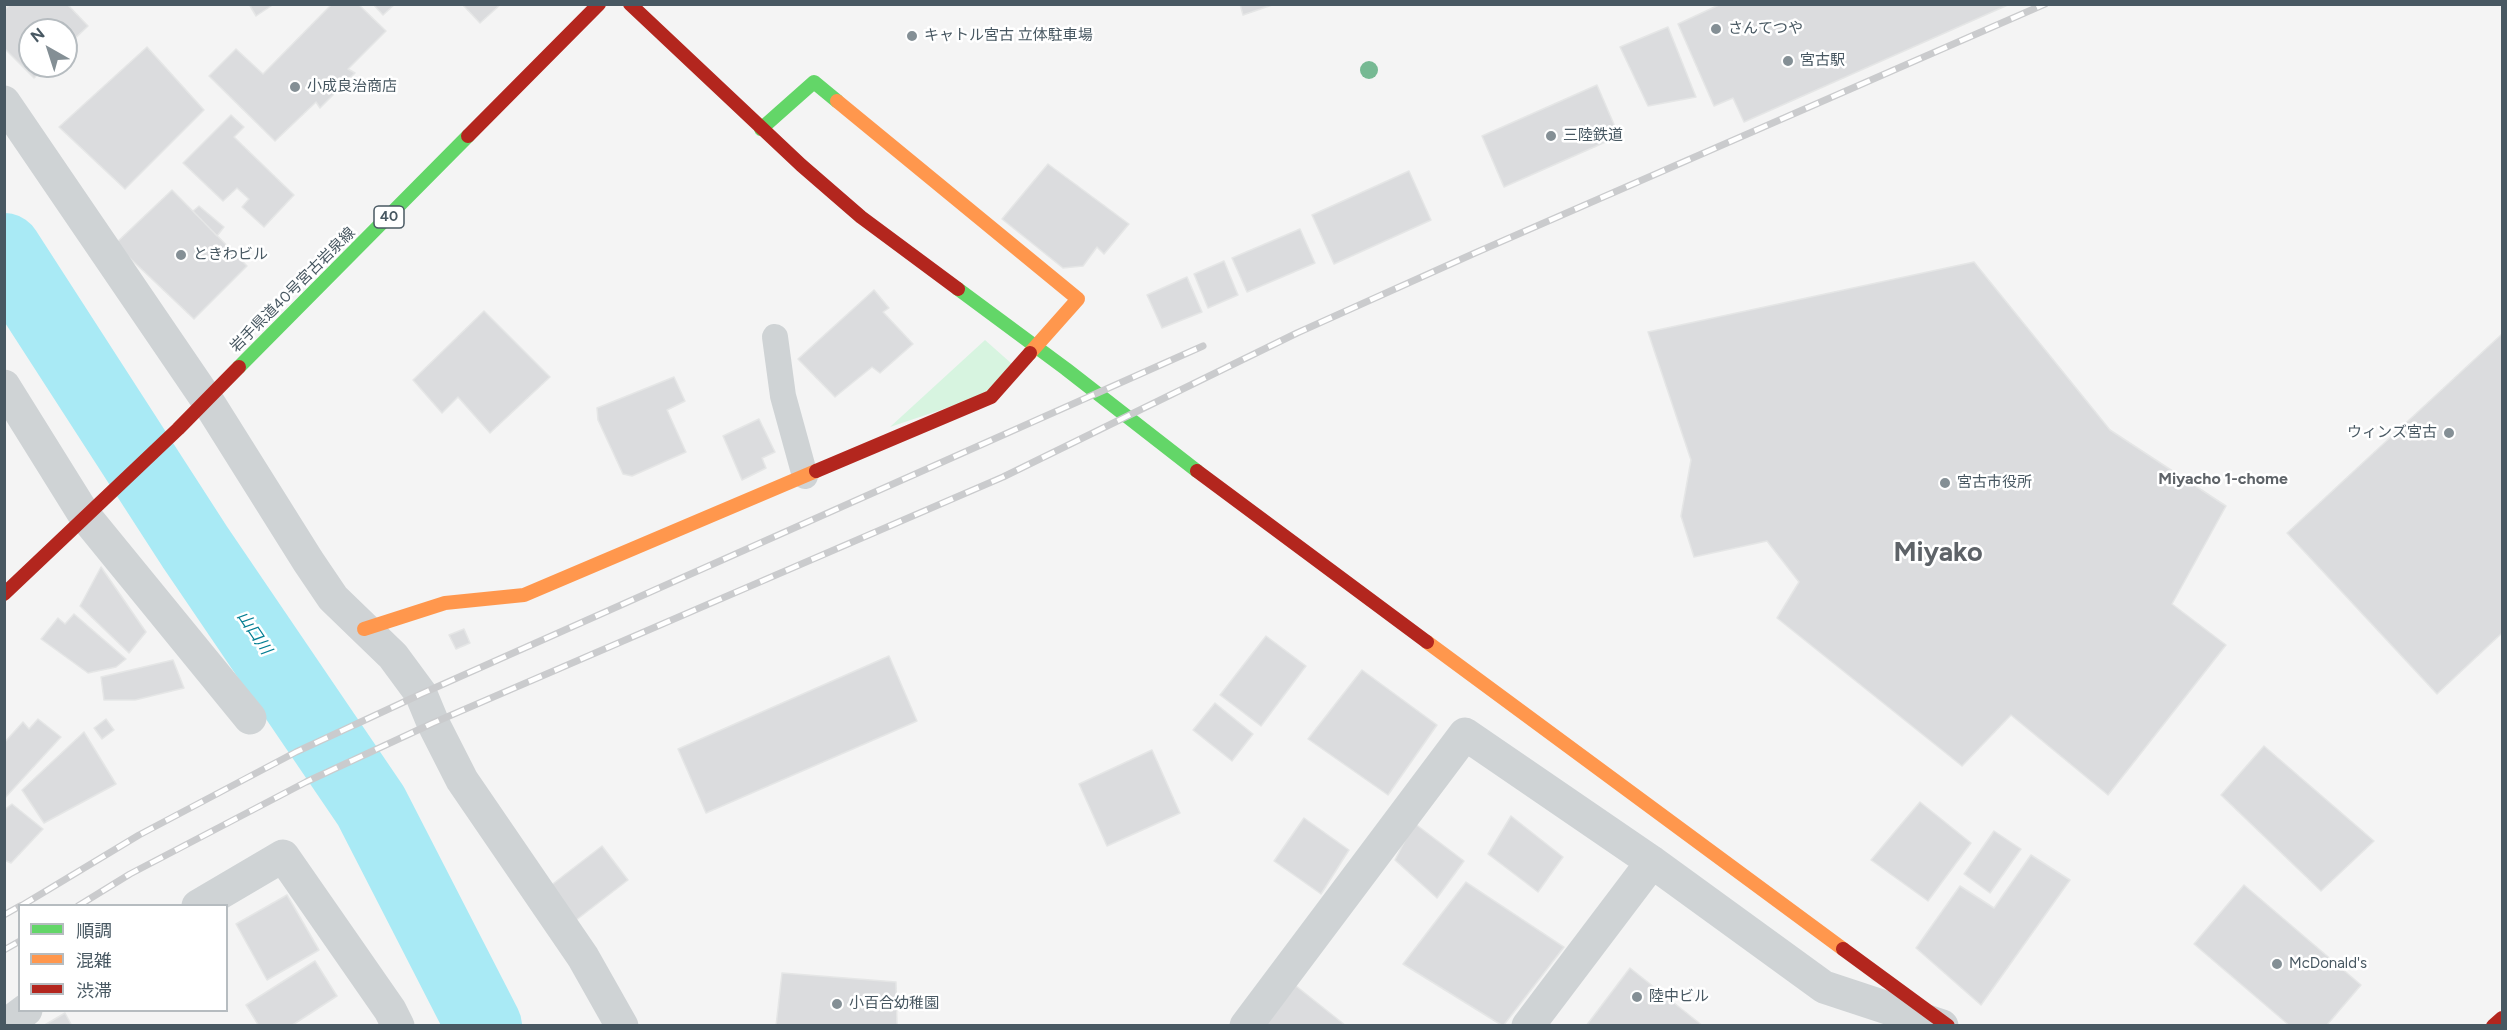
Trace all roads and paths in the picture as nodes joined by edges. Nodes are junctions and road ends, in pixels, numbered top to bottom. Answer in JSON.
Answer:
{"nodes":[{"id":1,"x":599,"y":4,"type":"edge"},
{"id":2,"x":630,"y":4,"type":"edge"},
{"id":3,"x":4,"y":102,"type":"edge"},
{"id":4,"x":761,"y":129,"type":"junction"},
{"id":5,"x":775,"y":337,"type":"dead end"},
{"id":6,"x":4,"y":386,"type":"edge"},
{"id":7,"x":207,"y":400,"type":"junction"},
{"id":8,"x":805,"y":476,"type":"junction"},
{"id":9,"x":85,"y":516,"type":"junction"},
{"id":10,"x":4,"y":594,"type":"edge"},
{"id":11,"x":364,"y":629,"type":"junction"},
{"id":12,"x":250,"y":718,"type":"dead end"},
{"id":13,"x":1652,"y":862,"type":"junction"},
{"id":14,"x":201,"y":904,"type":"edge"},
{"id":15,"x":25,"y":1012,"type":"edge"},
{"id":16,"x":2502,"y":1018,"type":"edge"},
{"id":17,"x":5,"y":1026,"type":"edge"},
{"id":18,"x":398,"y":1026,"type":"edge"},
{"id":19,"x":622,"y":1026,"type":"edge"},
{"id":20,"x":1246,"y":1026,"type":"edge"},
{"id":21,"x":1528,"y":1026,"type":"edge"},
{"id":22,"x":1942,"y":1026,"type":"edge"},
{"id":23,"x":1948,"y":1026,"type":"edge"},
{"id":24,"x":2493,"y":1026,"type":"edge"}],
"edges":[{"from":1,"to":7,"type":"main road","name":"岩手県道40号宮古岩泉線","number":"40"},
{"from":2,"to":4,"type":"main road"},
{"from":3,"to":7,"type":"street"},
{"from":4,"to":8,"type":"main road"},
{"from":4,"to":23,"type":"main road"},
{"from":5,"to":8,"type":"lane"},
{"from":6,"to":9,"type":"street"},
{"from":7,"to":9,"type":"main road","name":"岩手県道40号宮古岩泉線","number":"40"},
{"from":7,"to":11,"type":"street"},
{"from":8,"to":11,"type":"main road"},
{"from":9,"to":10,"type":"main road","name":"岩手県道40号宮古岩泉線","number":"40"},
{"from":9,"to":12,"type":"street"},
{"from":11,"to":19,"type":"street"},
{"from":13,"to":20,"type":"street"},
{"from":13,"to":21,"type":"street"},
{"from":13,"to":22,"type":"street"},
{"from":14,"to":18,"type":"street"},
{"from":15,"to":17,"type":"street"},
{"from":16,"to":24,"type":"main road"}]}
